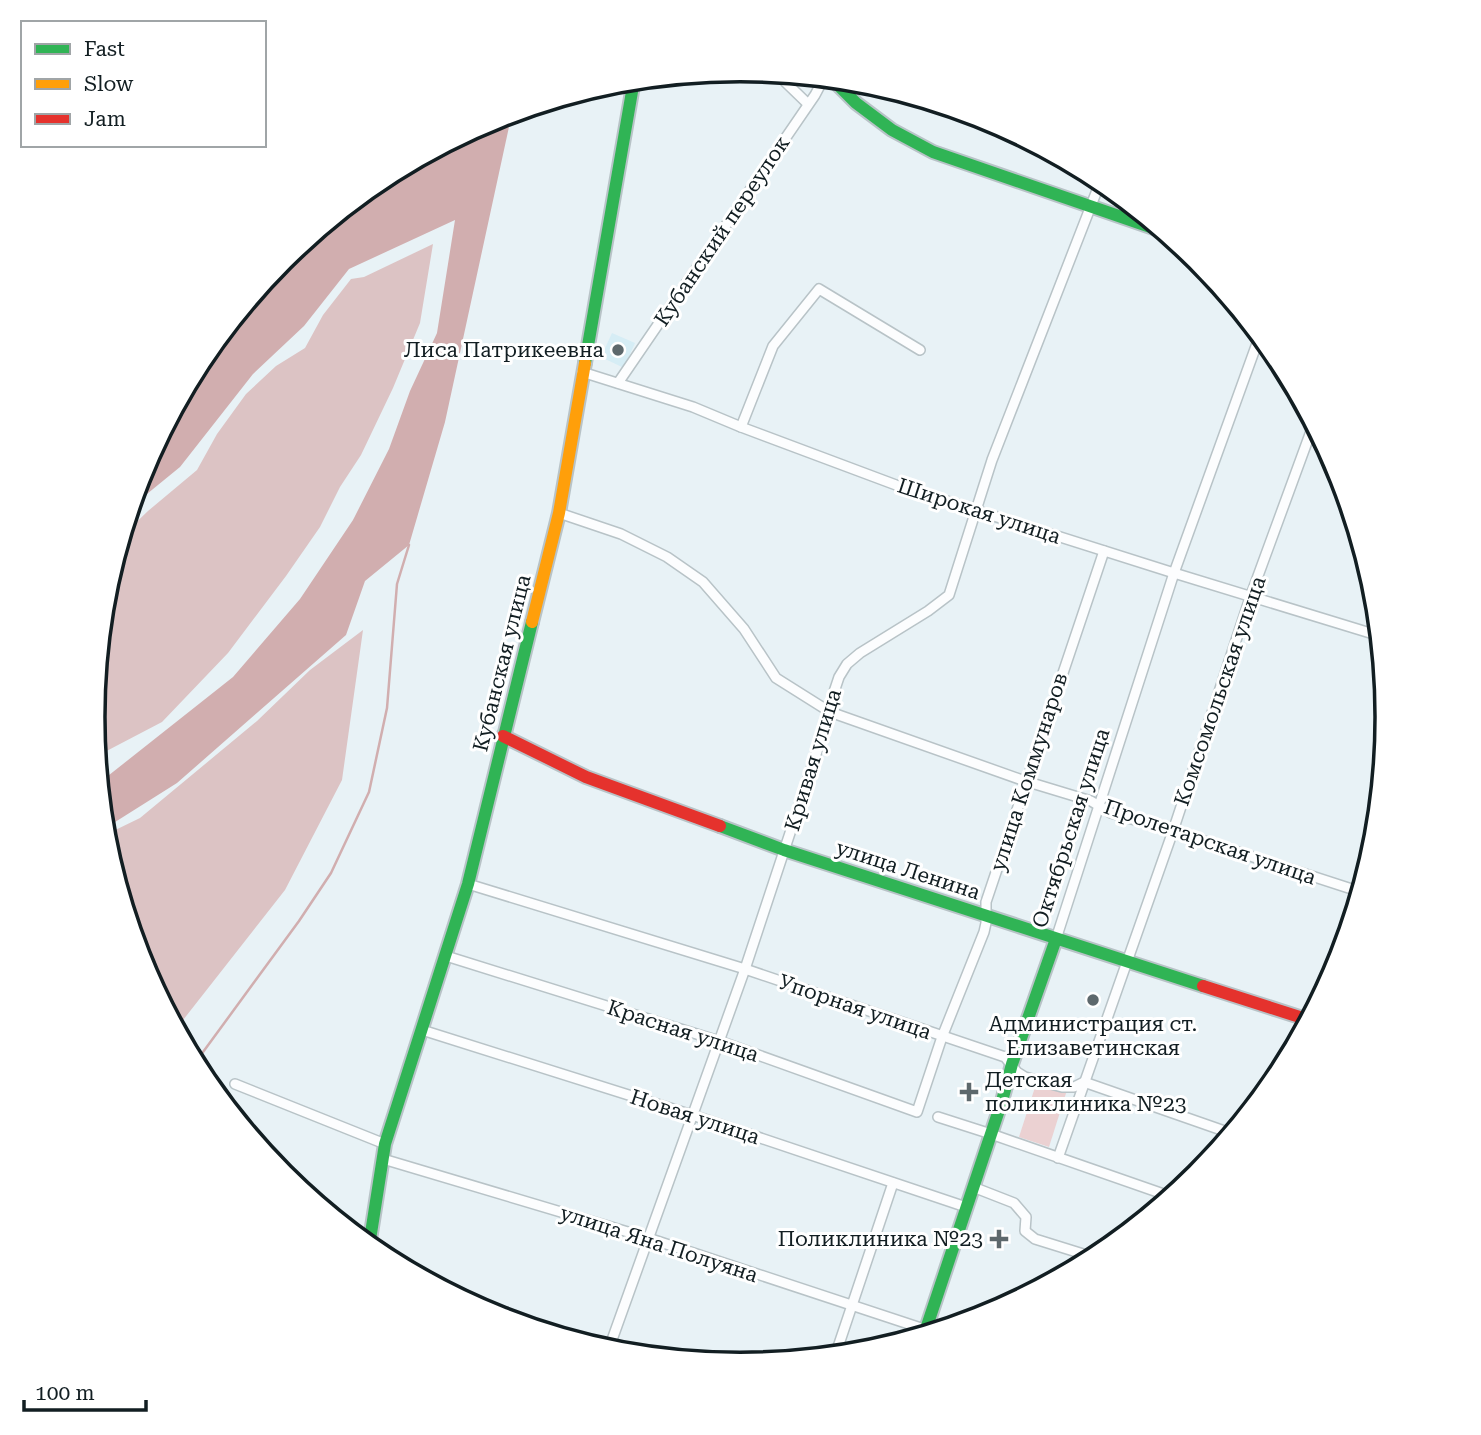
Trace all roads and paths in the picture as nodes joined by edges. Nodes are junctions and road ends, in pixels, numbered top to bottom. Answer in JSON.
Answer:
{"nodes":[{"id":1,"x":787,"y":85,"type":"edge"},
{"id":2,"x":818,"y":88,"type":"edge"},
{"id":3,"x":844,"y":91,"type":"edge"},
{"id":4,"x":632,"y":92,"type":"edge"},
{"id":5,"x":808,"y":104,"type":"junction"},
{"id":6,"x":1096,"y":191,"type":"edge"},
{"id":7,"x":1090,"y":205,"type":"junction"},
{"id":8,"x":1137,"y":222,"type":"edge"},
{"id":9,"x":1256,"y":347,"type":"edge"},
{"id":10,"x":920,"y":350,"type":"dead end"},
{"id":11,"x":582,"y":372,"type":"junction"},
{"id":12,"x":618,"y":383,"type":"junction"},
{"id":13,"x":741,"y":427,"type":"junction"},
{"id":14,"x":1309,"y":436,"type":"edge"},
{"id":15,"x":976,"y":509,"type":"junction"},
{"id":16,"x":559,"y":513,"type":"junction"},
{"id":17,"x":1104,"y":551,"type":"junction"},
{"id":18,"x":1174,"y":573,"type":"junction"},
{"id":19,"x":1251,"y":596,"type":"junction"},
{"id":20,"x":1370,"y":632,"type":"edge"},
{"id":21,"x":830,"y":712,"type":"junction"},
{"id":22,"x":503,"y":736,"type":"junction"},
{"id":23,"x":1025,"y":781,"type":"junction"},
{"id":24,"x":1099,"y":806,"type":"junction"},
{"id":25,"x":1173,"y":831,"type":"junction"},
{"id":26,"x":784,"y":850,"type":"junction"},
{"id":27,"x":468,"y":884,"type":"junction"},
{"id":28,"x":1352,"y":889,"type":"edge"},
{"id":29,"x":986,"y":915,"type":"junction"},
{"id":30,"x":1056,"y":939,"type":"junction"},
{"id":31,"x":446,"y":956,"type":"junction"},
{"id":32,"x":1126,"y":961,"type":"junction"},
{"id":33,"x":744,"y":969,"type":"junction"},
{"id":34,"x":1300,"y":1017,"type":"edge"},
{"id":35,"x":422,"y":1030,"type":"junction"},
{"id":36,"x":943,"y":1037,"type":"junction"},
{"id":37,"x":719,"y":1041,"type":"junction"},
{"id":38,"x":1012,"y":1064,"type":"junction"},
{"id":39,"x":1084,"y":1082,"type":"junction"},
{"id":40,"x":235,"y":1084,"type":"dead end"},
{"id":41,"x":917,"y":1112,"type":"joint"},
{"id":42,"x":692,"y":1115,"type":"junction"},
{"id":43,"x":937,"y":1117,"type":"dead end"},
{"id":44,"x":1223,"y":1130,"type":"edge"},
{"id":45,"x":991,"y":1133,"type":"junction"},
{"id":46,"x":385,"y":1144,"type":"junction"},
{"id":47,"x":1058,"y":1158,"type":"junction"},
{"id":48,"x":383,"y":1159,"type":"junction"},
{"id":49,"x":893,"y":1183,"type":"junction"},
{"id":50,"x":973,"y":1186,"type":"junction"},
{"id":51,"x":1161,"y":1193,"type":"edge"},
{"id":52,"x":967,"y":1207,"type":"junction"},
{"id":53,"x":371,"y":1234,"type":"edge"},
{"id":54,"x":648,"y":1238,"type":"junction"},
{"id":55,"x":1081,"y":1253,"type":"edge"},
{"id":56,"x":852,"y":1306,"type":"junction"},
{"id":57,"x":931,"y":1323,"type":"edge"},
{"id":58,"x":914,"y":1328,"type":"edge"},
{"id":59,"x":612,"y":1340,"type":"edge"},
{"id":60,"x":839,"y":1345,"type":"edge"}],
"edges":[{"from":1,"to":5,"type":"street"},
{"from":2,"to":5,"type":"street","name":"Кубанский переулок"},
{"from":3,"to":7,"type":"street"},
{"from":4,"to":11,"type":"street","name":"Кубанская улица"},
{"from":5,"to":12,"type":"street","name":"Кубанский переулок"},
{"from":6,"to":7,"type":"street","name":"Кривая улица"},
{"from":7,"to":8,"type":"street"},
{"from":7,"to":15,"type":"street","name":"Кривая улица"},
{"from":9,"to":18,"type":"street","name":"Октябрьская улица"},
{"from":10,"to":13,"type":"street"},
{"from":11,"to":12,"type":"street","name":"Широкая улица"},
{"from":11,"to":16,"type":"street","name":"Кубанская улица"},
{"from":12,"to":13,"type":"street","name":"Широкая улица"},
{"from":13,"to":15,"type":"street","name":"Широкая улица"},
{"from":14,"to":19,"type":"street","name":"Комсомольская улица"},
{"from":15,"to":17,"type":"street","name":"Широкая улица"},
{"from":15,"to":21,"type":"street","name":"Кривая улица"},
{"from":16,"to":21,"type":"street","name":"Пролетарская улица"},
{"from":16,"to":22,"type":"street","name":"Кубанская улица"},
{"from":17,"to":18,"type":"street","name":"Широкая улица"},
{"from":17,"to":23,"type":"street","name":"улица Коммунаров"},
{"from":18,"to":19,"type":"street","name":"Широкая улица"},
{"from":18,"to":24,"type":"street","name":"Октябрьская улица"},
{"from":19,"to":20,"type":"street","name":"Широкая улица"},
{"from":19,"to":25,"type":"street","name":"Комсомольская улица"},
{"from":21,"to":23,"type":"street","name":"Пролетарская улица"},
{"from":21,"to":26,"type":"street","name":"Кривая улица"},
{"from":22,"to":26,"type":"street","name":"улица Ленина"},
{"from":22,"to":27,"type":"street","name":"Кубанская улица"},
{"from":23,"to":24,"type":"street","name":"Пролетарская улица"},
{"from":23,"to":29,"type":"street","name":"улица Коммунаров"},
{"from":24,"to":25,"type":"street","name":"Пролетарская улица"},
{"from":24,"to":30,"type":"street","name":"Октябрьская улица"},
{"from":25,"to":28,"type":"street","name":"Пролетарская улица"},
{"from":25,"to":32,"type":"street","name":"Комсомольская улица"},
{"from":26,"to":29,"type":"street","name":"улица Ленина"},
{"from":26,"to":33,"type":"street","name":"Кривая улица"},
{"from":27,"to":31,"type":"street","name":"Кубанская улица"},
{"from":27,"to":33,"type":"street","name":"Упорная улица"},
{"from":29,"to":30,"type":"street","name":"улица Ленина"},
{"from":29,"to":36,"type":"street","name":"улица Коммунаров"},
{"from":30,"to":32,"type":"street","name":"улица Ленина"},
{"from":30,"to":38,"type":"street","name":"Октябрьская улица"},
{"from":31,"to":35,"type":"street","name":"Кубанская улица"},
{"from":31,"to":37,"type":"street","name":"Красная улица"},
{"from":32,"to":34,"type":"street","name":"улица Ленина"},
{"from":32,"to":39,"type":"street","name":"Комсомольская улица"},
{"from":33,"to":36,"type":"street","name":"Упорная улица"},
{"from":33,"to":37,"type":"street","name":"Кривая улица"},
{"from":35,"to":42,"type":"street","name":"Новая улица"},
{"from":35,"to":46,"type":"street","name":"Кубанская улица"},
{"from":36,"to":38,"type":"street","name":"Упорная улица"},
{"from":36,"to":41,"type":"street","name":"улица Коммунаров"},
{"from":37,"to":41,"type":"street","name":"Красная улица"},
{"from":37,"to":42,"type":"street","name":"Кривая улица"},
{"from":38,"to":39,"type":"street","name":"Упорная улица"},
{"from":38,"to":45,"type":"street","name":"Октябрьская улица"},
{"from":39,"to":44,"type":"street","name":"Упорная улица"},
{"from":39,"to":47,"type":"street","name":"Комсомольская улица"},
{"from":40,"to":46,"type":"street"},
{"from":42,"to":49,"type":"street","name":"Новая улица"},
{"from":42,"to":54,"type":"street","name":"Кривая улица"},
{"from":43,"to":45,"type":"street"},
{"from":45,"to":47,"type":"street"},
{"from":45,"to":50,"type":"street","name":"Октябрьская улица"},
{"from":46,"to":48,"type":"street","name":"Кубанская улица"},
{"from":47,"to":51,"type":"street"},
{"from":48,"to":53,"type":"street","name":"Кубанская улица"},
{"from":48,"to":54,"type":"street","name":"улица Яна Полуяна"},
{"from":49,"to":52,"type":"street","name":"Новая улица"},
{"from":49,"to":56,"type":"street"},
{"from":50,"to":52,"type":"street","name":"Октябрьская улица"},
{"from":50,"to":55,"type":"street"},
{"from":52,"to":57,"type":"street","name":"Октябрьская улица"},
{"from":54,"to":56,"type":"street","name":"улица Яна Полуяна"},
{"from":54,"to":59,"type":"street","name":"Кривая улица"},
{"from":56,"to":58,"type":"street","name":"улица Яна Полуяна"},
{"from":56,"to":60,"type":"street"}]}
